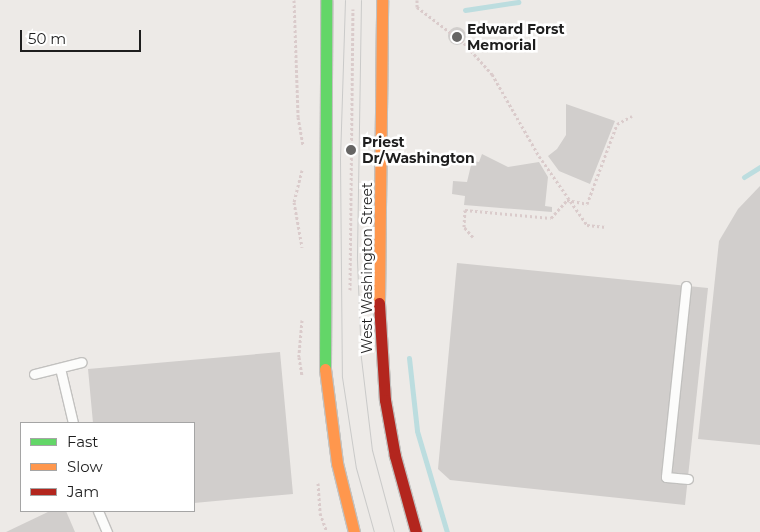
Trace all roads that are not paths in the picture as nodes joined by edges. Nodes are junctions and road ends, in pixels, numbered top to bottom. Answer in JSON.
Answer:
{"nodes":[{"id":1,"x":326,"y":0,"type":"edge"},
{"id":2,"x":382,"y":0,"type":"edge"},
{"id":3,"x":686,"y":286,"type":"dead end"},
{"id":4,"x":82,"y":362,"type":"dead end"},
{"id":5,"x":60,"y":368,"type":"junction"},
{"id":6,"x":34,"y":374,"type":"dead end"},
{"id":7,"x":73,"y":422,"type":"edge"},
{"id":8,"x":688,"y":479,"type":"dead end"},
{"id":9,"x":98,"y":512,"type":"edge"},
{"id":10,"x":107,"y":532,"type":"edge"},
{"id":11,"x":354,"y":532,"type":"edge"},
{"id":12,"x":416,"y":532,"type":"edge"}],
"edges":[{"from":1,"to":11,"type":"main road"},
{"from":2,"to":12,"type":"main road","name":"West Washington Street"},
{"from":3,"to":8,"type":"lane"},
{"from":4,"to":5,"type":"lane"},
{"from":5,"to":6,"type":"lane"},
{"from":5,"to":7,"type":"lane"},
{"from":9,"to":10,"type":"lane"}]}
